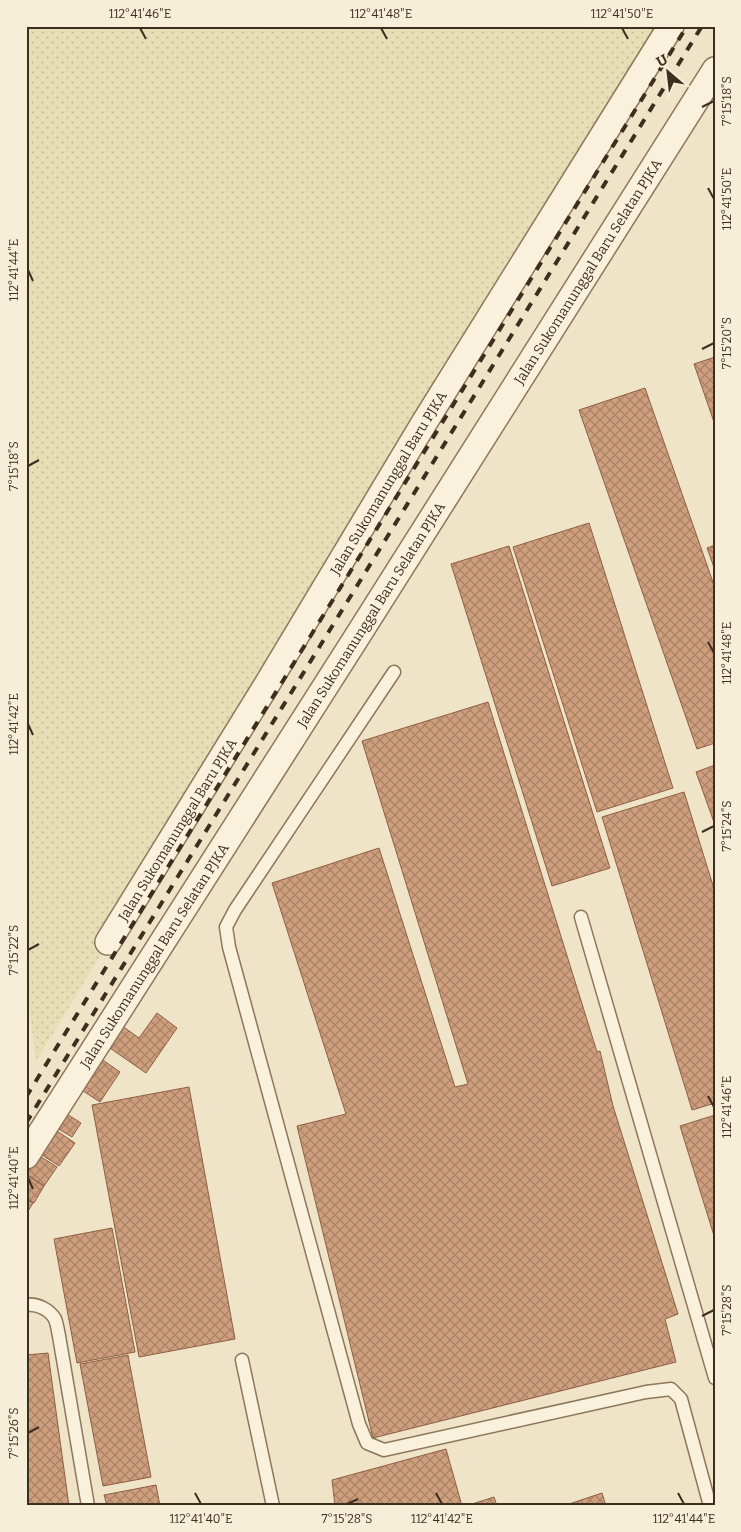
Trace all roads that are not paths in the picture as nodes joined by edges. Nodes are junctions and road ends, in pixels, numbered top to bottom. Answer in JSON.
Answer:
{"nodes":[{"id":1,"x":671,"y":26,"type":"edge"},
{"id":2,"x":715,"y":70,"type":"edge"},
{"id":3,"x":394,"y":672,"type":"dead end"},
{"id":4,"x":580,"y":917,"type":"dead end"},
{"id":5,"x":108,"y":942,"type":"dead end"},
{"id":6,"x":26,"y":1156,"type":"edge"},
{"id":7,"x":26,"y":1305,"type":"edge"},
{"id":8,"x":242,"y":1360,"type":"dead end"},
{"id":9,"x":715,"y":1378,"type":"edge"},
{"id":10,"x":88,"y":1506,"type":"edge"},
{"id":11,"x":273,"y":1506,"type":"edge"},
{"id":12,"x":710,"y":1506,"type":"edge"}],
"edges":[{"from":1,"to":5,"type":"street","name":"Jalan Sukomanunggal Baru PJKA"},
{"from":2,"to":6,"type":"street","name":"Jalan Sukomanunggal Baru Selatan PJKA"},
{"from":3,"to":12,"type":"lane"},
{"from":4,"to":9,"type":"lane"},
{"from":7,"to":10,"type":"lane"},
{"from":8,"to":11,"type":"lane"}]}
